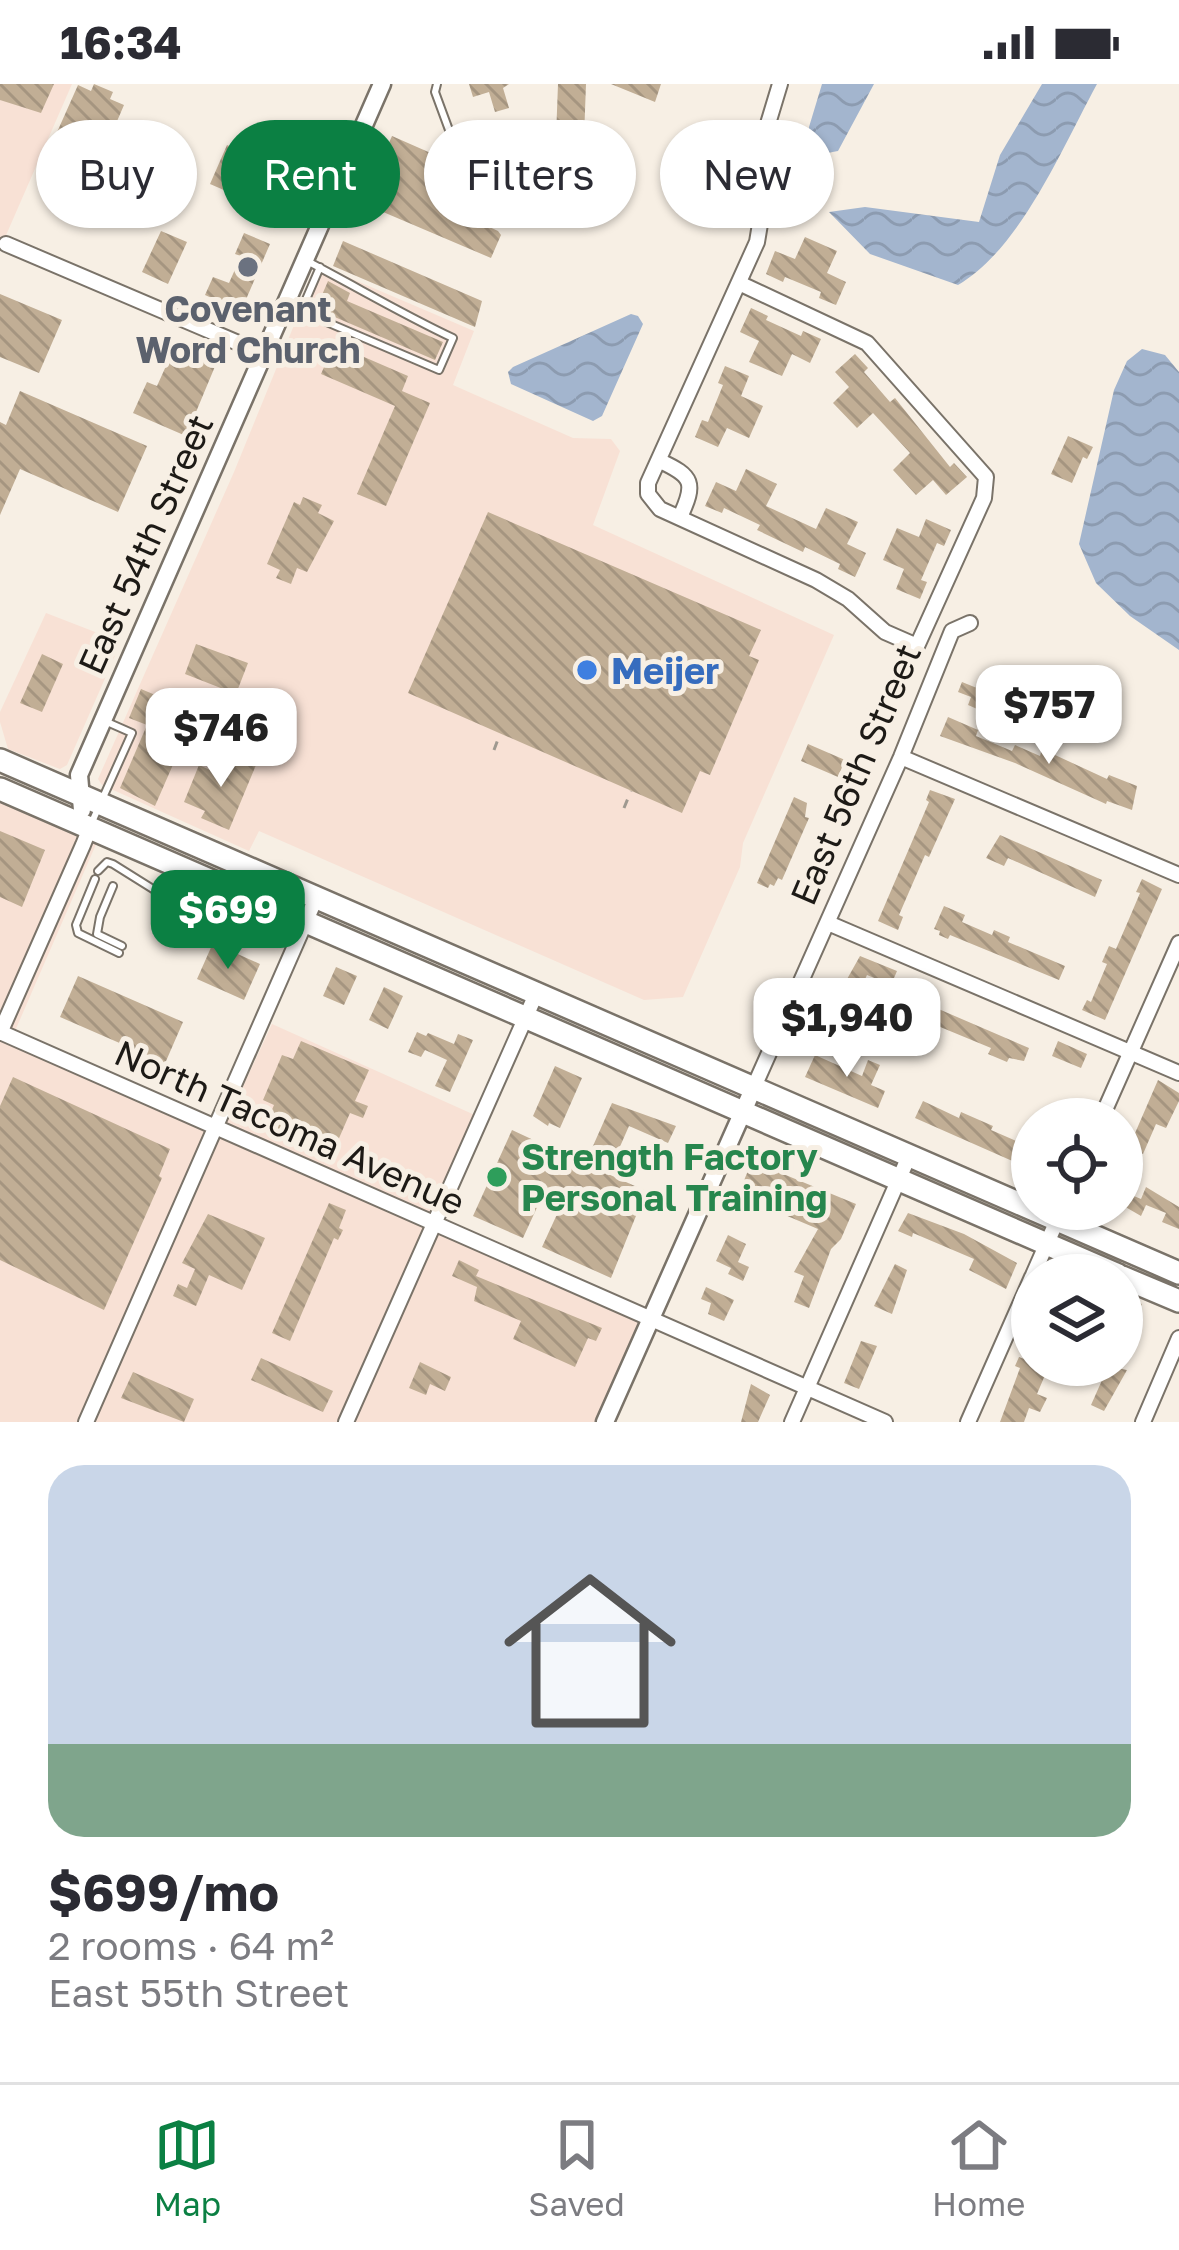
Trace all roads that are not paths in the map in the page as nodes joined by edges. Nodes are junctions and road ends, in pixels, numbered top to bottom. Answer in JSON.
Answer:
{"nodes":[{"id":1,"x":382,"y":84,"type":"edge"},
{"id":2,"x":436,"y":84,"type":"edge"},
{"id":3,"x":780,"y":84,"type":"edge"},
{"id":4,"x":445,"y":120,"type":"edge"},
{"id":5,"x":6,"y":244,"type":"dead end"},
{"id":6,"x":312,"y":264,"type":"junction"},
{"id":7,"x":739,"y":283,"type":"junction"},
{"id":8,"x":293,"y":308,"type":"junction"},
{"id":9,"x":264,"y":354,"type":"junction"},
{"id":10,"x":660,"y":461,"type":"junction"},
{"id":11,"x":680,"y":517,"type":"junction"},
{"id":12,"x":970,"y":623,"type":"dead end"},
{"id":13,"x":104,"y":721,"type":"junction"},
{"id":14,"x":901,"y":757,"type":"junction"},
{"id":15,"x":0,"y":760,"type":"edge"},
{"id":16,"x":0,"y":789,"type":"edge"},
{"id":17,"x":87,"y":812,"type":"junction"},
{"id":18,"x":120,"y":867,"type":"junction"},
{"id":19,"x":1179,"y":875,"type":"edge"},
{"id":20,"x":316,"y":898,"type":"junction"},
{"id":21,"x":196,"y":916,"type":"dead end"},
{"id":22,"x":306,"y":922,"type":"junction"},
{"id":23,"x":828,"y":923,"type":"junction"},
{"id":24,"x":1179,"y":943,"type":"edge"},
{"id":25,"x":536,"y":994,"type":"junction"},
{"id":26,"x":525,"y":1018,"type":"junction"},
{"id":27,"x":0,"y":1033,"type":"edge"},
{"id":28,"x":1131,"y":1053,"type":"junction"},
{"id":29,"x":1179,"y":1073,"type":"edge"},
{"id":30,"x":753,"y":1089,"type":"junction"},
{"id":31,"x":1111,"y":1098,"type":"edge"},
{"id":32,"x":740,"y":1112,"type":"junction"},
{"id":33,"x":216,"y":1127,"type":"junction"},
{"id":34,"x":909,"y":1156,"type":"junction"},
{"id":35,"x":898,"y":1180,"type":"junction"},
{"id":36,"x":1011,"y":1196,"type":"edge"},
{"id":37,"x":434,"y":1223,"type":"junction"},
{"id":38,"x":1052,"y":1230,"type":"edge"},
{"id":39,"x":1090,"y":1230,"type":"edge"},
{"id":40,"x":1046,"y":1244,"type":"junction"},
{"id":41,"x":1042,"y":1254,"type":"edge"},
{"id":42,"x":1069,"y":1254,"type":"edge"},
{"id":43,"x":1179,"y":1273,"type":"edge"},
{"id":44,"x":1143,"y":1286,"type":"edge"},
{"id":45,"x":1179,"y":1301,"type":"edge"},
{"id":46,"x":650,"y":1319,"type":"junction"},
{"id":47,"x":1011,"y":1324,"type":"edge"},
{"id":48,"x":1179,"y":1338,"type":"edge"},
{"id":49,"x":807,"y":1389,"type":"junction"},
{"id":50,"x":86,"y":1422,"type":"edge"},
{"id":51,"x":346,"y":1422,"type":"edge"},
{"id":52,"x":604,"y":1422,"type":"edge"},
{"id":53,"x":793,"y":1422,"type":"edge"},
{"id":54,"x":885,"y":1422,"type":"edge"},
{"id":55,"x":968,"y":1422,"type":"edge"},
{"id":56,"x":1143,"y":1422,"type":"edge"}],
"edges":[{"from":1,"to":6,"type":"street","name":"East 54th Street"},
{"from":2,"to":4,"type":"lane"},
{"from":3,"to":7,"type":"street"},
{"from":5,"to":9,"type":"street"},
{"from":6,"to":8,"type":"street","name":"East 54th Street"},
{"from":6,"to":8,"type":"lane"},
{"from":7,"to":10,"type":"street"},
{"from":7,"to":11,"type":"street"},
{"from":8,"to":9,"type":"street","name":"East 54th Street"},
{"from":9,"to":13,"type":"street","name":"East 54th Street"},
{"from":10,"to":11,"type":"street"},
{"from":10,"to":11,"type":"street"},
{"from":12,"to":14,"type":"street","name":"East 56th Street"},
{"from":13,"to":17,"type":"street","name":"East 54th Street"},
{"from":13,"to":17,"type":"lane"},
{"from":14,"to":19,"type":"street"},
{"from":14,"to":23,"type":"street","name":"East 56th Street"},
{"from":15,"to":17,"type":"main road"},
{"from":16,"to":17,"type":"main road"},
{"from":17,"to":20,"type":"main road"},
{"from":17,"to":22,"type":"main road"},
{"from":17,"to":27,"type":"street","name":"East 54th Street"},
{"from":18,"to":18,"type":"lane"},
{"from":18,"to":21,"type":"lane"},
{"from":20,"to":22,"type":"street"},
{"from":20,"to":25,"type":"main road"},
{"from":22,"to":26,"type":"main road"},
{"from":22,"to":33,"type":"street"},
{"from":23,"to":28,"type":"street"},
{"from":23,"to":30,"type":"street","name":"East 56th Street"},
{"from":24,"to":28,"type":"street"},
{"from":25,"to":26,"type":"street"},
{"from":25,"to":30,"type":"main road"},
{"from":26,"to":32,"type":"main road"},
{"from":26,"to":37,"type":"street"},
{"from":27,"to":33,"type":"street","name":"North Tacoma Avenue"},
{"from":28,"to":29,"type":"street"},
{"from":28,"to":31,"type":"street"},
{"from":30,"to":32,"type":"street","name":"East 56th Street"},
{"from":30,"to":34,"type":"main road"},
{"from":32,"to":35,"type":"main road"},
{"from":32,"to":46,"type":"street","name":"East 56th Street"},
{"from":33,"to":37,"type":"street","name":"North Tacoma Avenue"},
{"from":33,"to":50,"type":"street"},
{"from":34,"to":35,"type":"street"},
{"from":34,"to":36,"type":"main road"},
{"from":35,"to":40,"type":"main road"},
{"from":35,"to":49,"type":"street"},
{"from":37,"to":46,"type":"street","name":"North Tacoma Avenue"},
{"from":37,"to":51,"type":"street"},
{"from":38,"to":40,"type":"street"},
{"from":39,"to":43,"type":"main road"},
{"from":40,"to":41,"type":"street"},
{"from":40,"to":42,"type":"main road"},
{"from":44,"to":45,"type":"main road"},
{"from":46,"to":49,"type":"street","name":"North Tacoma Avenue"},
{"from":46,"to":52,"type":"street","name":"East 56th Street"},
{"from":47,"to":55,"type":"street"},
{"from":48,"to":56,"type":"street"},
{"from":49,"to":53,"type":"street"},
{"from":49,"to":54,"type":"street","name":"North Tacoma Avenue"}]}
